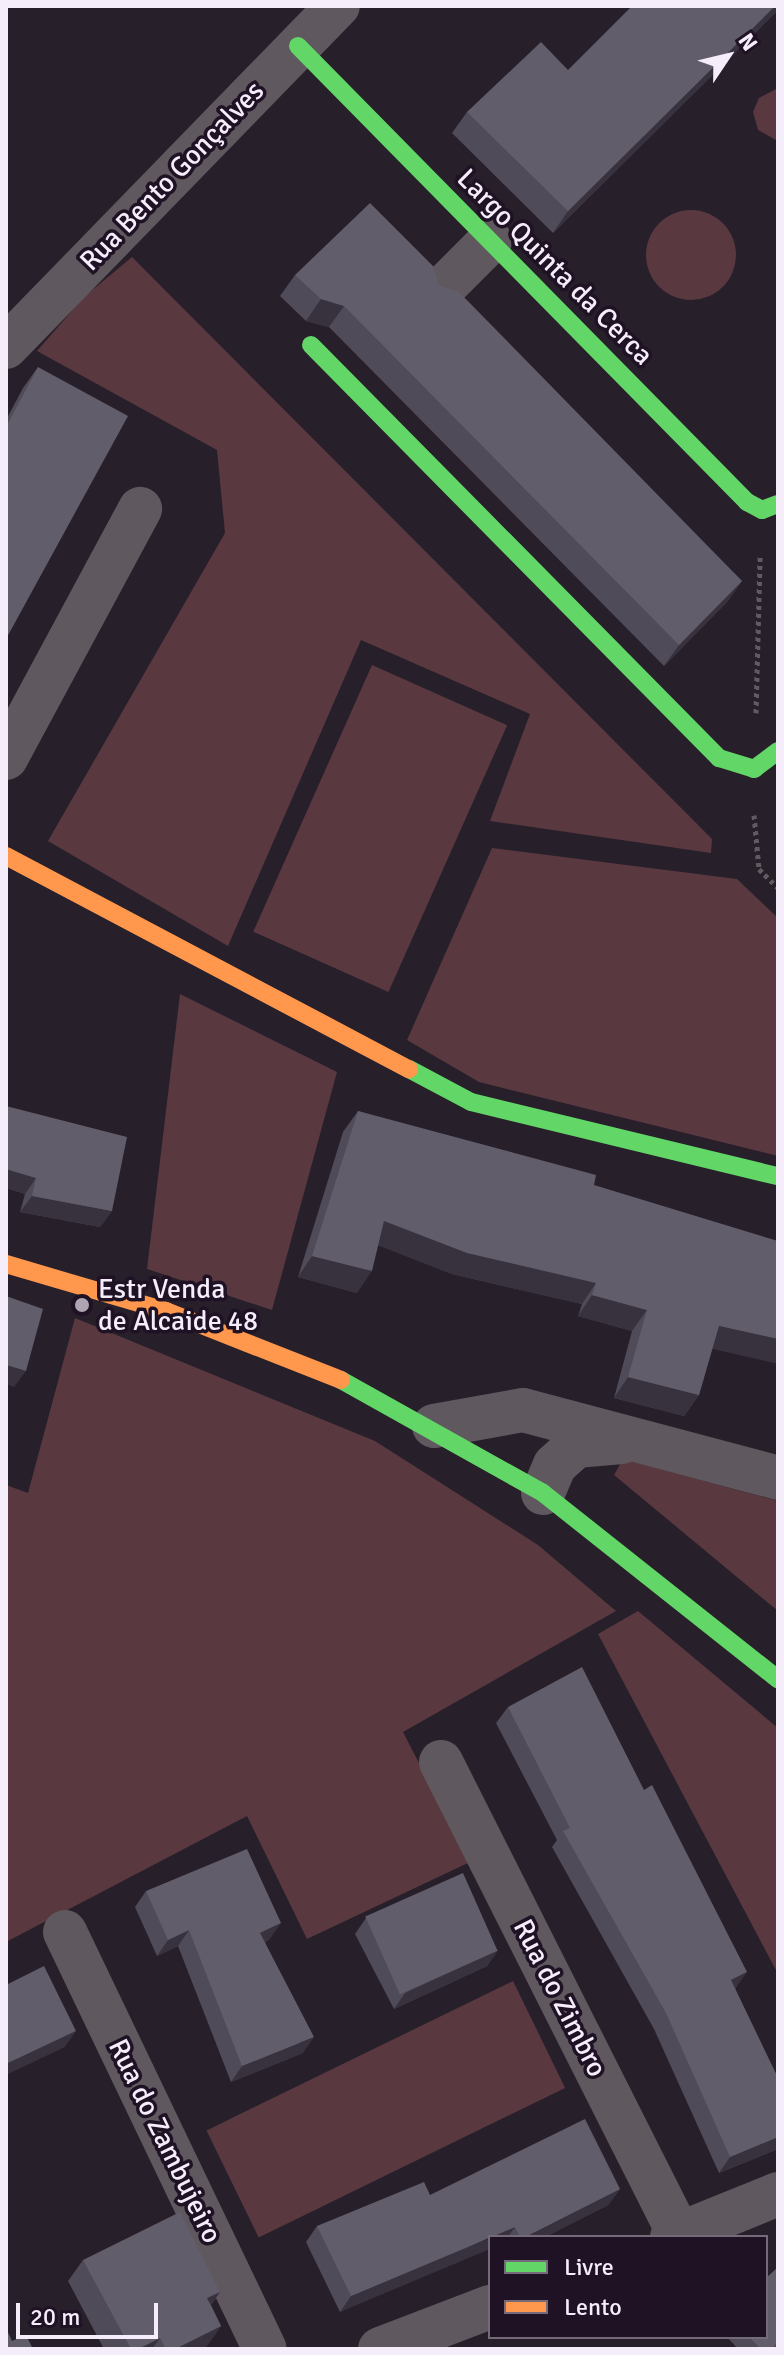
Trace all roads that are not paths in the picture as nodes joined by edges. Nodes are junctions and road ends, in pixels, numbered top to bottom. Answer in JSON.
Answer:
{"nodes":[{"id":1,"x":338,"y":6,"type":"edge"},
{"id":2,"x":298,"y":46,"type":"junction"},
{"id":3,"x":490,"y":241,"type":"junction"},
{"id":4,"x":442,"y":289,"type":"edge"},
{"id":5,"x":311,"y":345,"type":"dead end"},
{"id":6,"x":6,"y":347,"type":"edge"},
{"id":7,"x":770,"y":507,"type":"edge"},
{"id":8,"x":140,"y":509,"type":"dead end"},
{"id":9,"x":778,"y":751,"type":"edge"},
{"id":10,"x":6,"y":758,"type":"edge"},
{"id":11,"x":6,"y":856,"type":"edge"},
{"id":12,"x":778,"y":1176,"type":"edge"},
{"id":13,"x":6,"y":1264,"type":"edge"},
{"id":14,"x":434,"y":1426,"type":"junction"},
{"id":15,"x":632,"y":1441,"type":"junction"},
{"id":16,"x":778,"y":1478,"type":"edge"},
{"id":17,"x":543,"y":1493,"type":"junction"},
{"id":18,"x":778,"y":1679,"type":"edge"},
{"id":19,"x":441,"y":1762,"type":"dead end"},
{"id":20,"x":65,"y":1932,"type":"dead end"},
{"id":21,"x":778,"y":2194,"type":"edge"},
{"id":22,"x":676,"y":2235,"type":"edge"},
{"id":23,"x":678,"y":2235,"type":"edge"},
{"id":24,"x":488,"y":2308,"type":"edge"},
{"id":25,"x":265,"y":2349,"type":"edge"},
{"id":26,"x":380,"y":2349,"type":"edge"}],
"edges":[{"from":1,"to":2,"type":"street","name":"Rua Bento Gonçalves"},
{"from":2,"to":3,"type":"street","name":"Largo Quinta da Cerca"},
{"from":2,"to":6,"type":"street","name":"Rua Bento Gonçalves"},
{"from":3,"to":4,"type":"street"},
{"from":3,"to":7,"type":"street","name":"Largo Quinta da Cerca"},
{"from":5,"to":9,"type":"street"},
{"from":8,"to":10,"type":"street"},
{"from":11,"to":12,"type":"street"},
{"from":13,"to":14,"type":"street"},
{"from":14,"to":15,"type":"street"},
{"from":14,"to":17,"type":"street"},
{"from":15,"to":16,"type":"street"},
{"from":15,"to":17,"type":"street"},
{"from":17,"to":18,"type":"street"},
{"from":19,"to":22,"type":"street","name":"Rua do Zimbro"},
{"from":20,"to":25,"type":"street","name":"Rua do Zambujeiro"},
{"from":21,"to":23,"type":"street"},
{"from":24,"to":26,"type":"street"}]}
